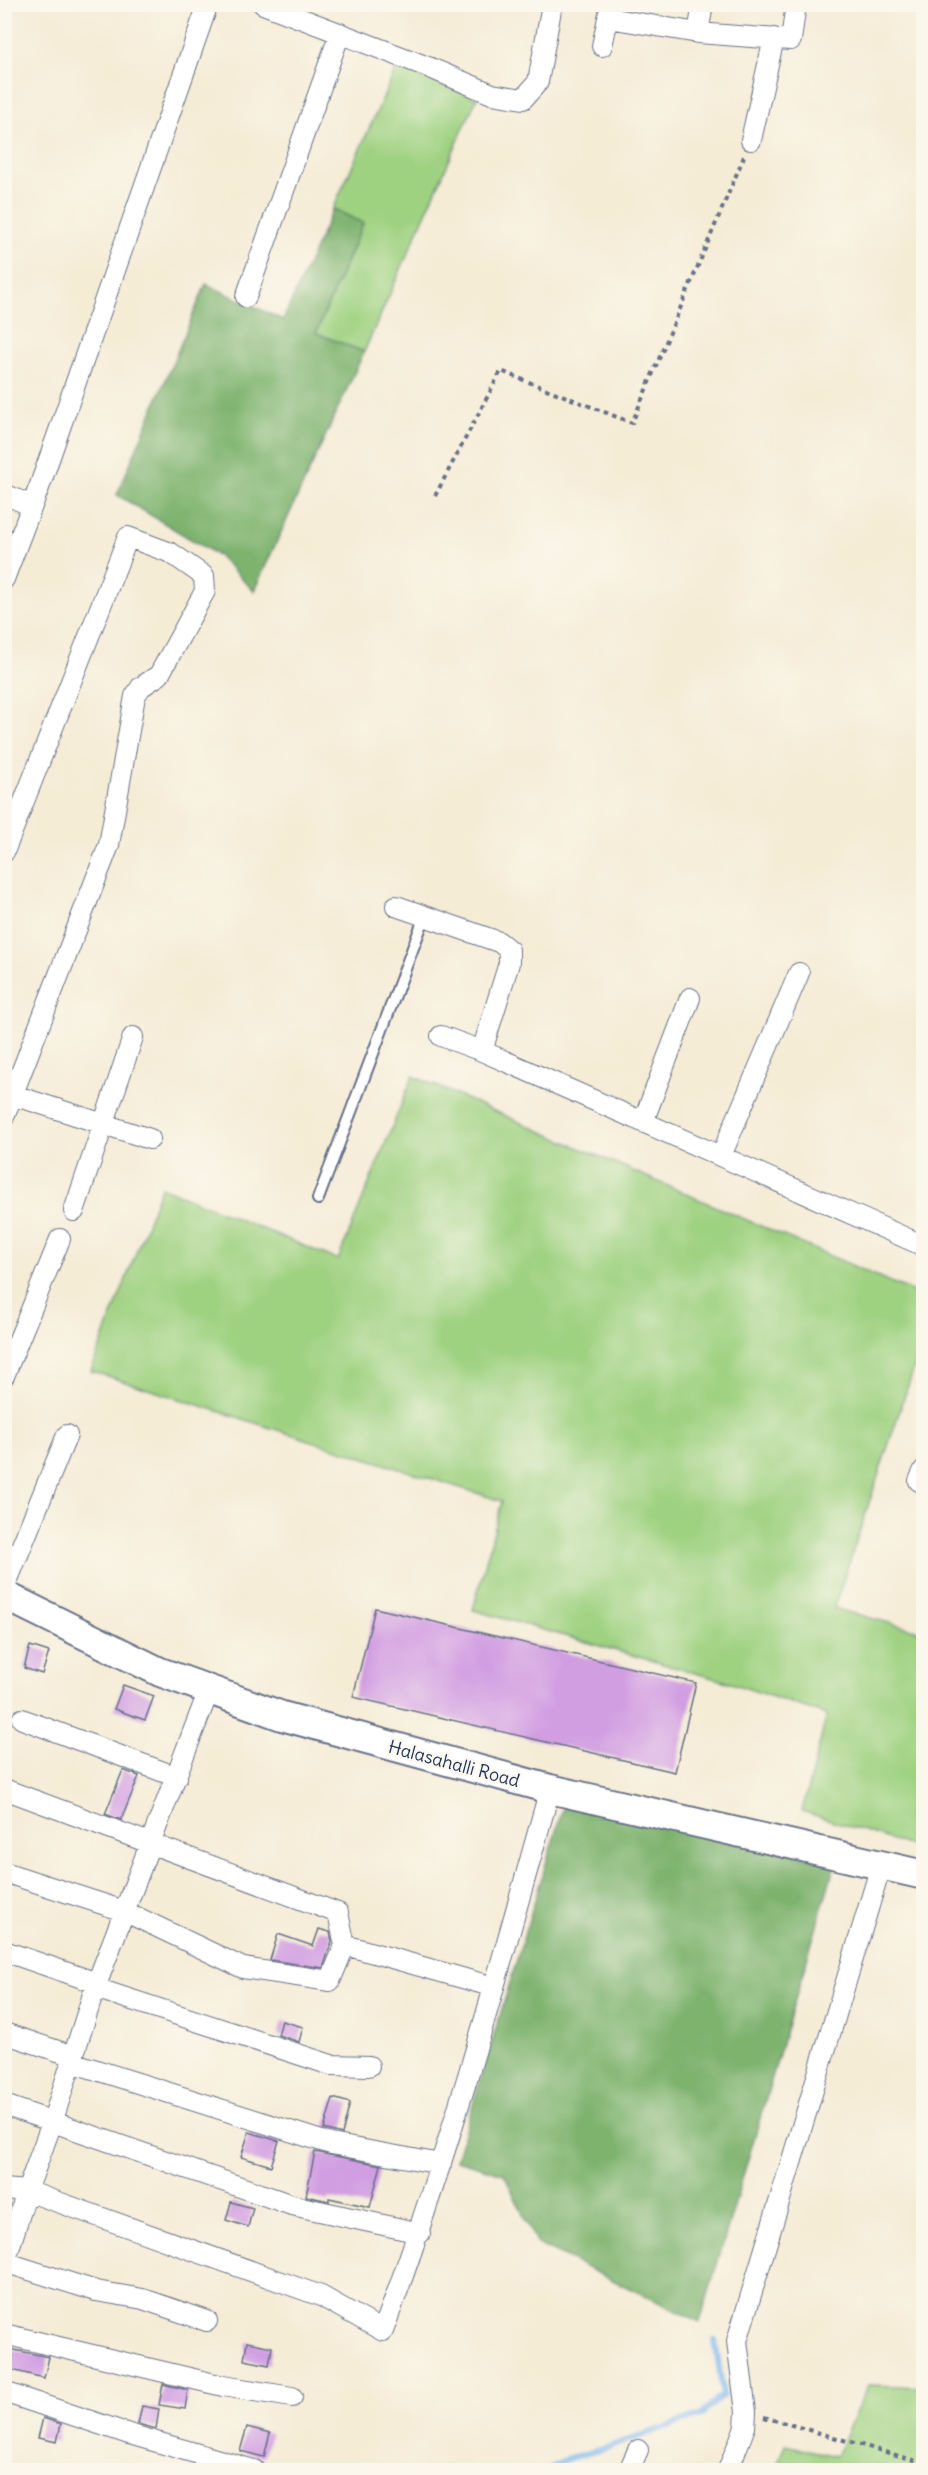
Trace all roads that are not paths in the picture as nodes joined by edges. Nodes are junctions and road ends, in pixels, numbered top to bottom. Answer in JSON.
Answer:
{"nodes":[{"id":1,"x":208,"y":4,"type":"edge"},
{"id":2,"x":263,"y":4,"type":"edge"},
{"id":3,"x":552,"y":4,"type":"edge"},
{"id":4,"x":703,"y":4,"type":"edge"},
{"id":5,"x":796,"y":4,"type":"edge"},
{"id":6,"x":287,"y":8,"type":"edge"},
{"id":7,"x":608,"y":9,"type":"edge"},
{"id":8,"x":340,"y":33,"type":"junction"},
{"id":9,"x":698,"y":33,"type":"junction"},
{"id":10,"x":774,"y":38,"type":"junction"},
{"id":11,"x":602,"y":46,"type":"dead end"},
{"id":12,"x":751,"y":140,"type":"road end"},
{"id":13,"x":246,"y":297,"type":"dead end"},
{"id":14,"x":4,"y":494,"type":"edge"},
{"id":15,"x":32,"y":506,"type":"junction"},
{"id":16,"x":4,"y":579,"type":"edge"},
{"id":17,"x":4,"y":852,"type":"edge"},
{"id":18,"x":396,"y":906,"type":"dead end"},
{"id":19,"x":425,"y":916,"type":"junction"},
{"id":20,"x":799,"y":974,"type":"dead end"},
{"id":21,"x":690,"y":998,"type":"dead end"},
{"id":22,"x":441,"y":1036,"type":"dead end"},
{"id":23,"x":133,"y":1037,"type":"dead end"},
{"id":24,"x":482,"y":1051,"type":"junction"},
{"id":25,"x":9,"y":1094,"type":"edge"},
{"id":26,"x":4,"y":1117,"type":"edge"},
{"id":27,"x":643,"y":1122,"type":"junction"},
{"id":28,"x":104,"y":1124,"type":"junction"},
{"id":29,"x":150,"y":1139,"type":"dead end"},
{"id":30,"x":721,"y":1156,"type":"junction"},
{"id":31,"x":318,"y":1199,"type":"dead end"},
{"id":32,"x":74,"y":1211,"type":"dead end"},
{"id":33,"x":60,"y":1239,"type":"dead end"},
{"id":34,"x":924,"y":1246,"type":"edge"},
{"id":35,"x":4,"y":1376,"type":"edge"},
{"id":36,"x":67,"y":1435,"type":"dead end"},
{"id":37,"x":924,"y":1470,"type":"edge"},
{"id":38,"x":924,"y":1482,"type":"edge"},
{"id":39,"x":4,"y":1589,"type":"edge"},
{"id":40,"x":4,"y":1595,"type":"edge"},
{"id":41,"x":209,"y":1690,"type":"junction"},
{"id":42,"x":22,"y":1719,"type":"dead end"},
{"id":43,"x":177,"y":1776,"type":"junction"},
{"id":44,"x":4,"y":1789,"type":"edge"},
{"id":45,"x":550,"y":1790,"type":"junction"},
{"id":46,"x":151,"y":1843,"type":"junction"},
{"id":47,"x":882,"y":1866,"type":"junction"},
{"id":48,"x":4,"y":1872,"type":"edge"},
{"id":49,"x":924,"y":1875,"type":"edge"},
{"id":50,"x":124,"y":1911,"type":"junction"},
{"id":51,"x":345,"y":1945,"type":"junction"},
{"id":52,"x":4,"y":1951,"type":"edge"},
{"id":53,"x":96,"y":1985,"type":"junction"},
{"id":54,"x":494,"y":1987,"type":"junction"},
{"id":55,"x":4,"y":2033,"type":"edge"},
{"id":56,"x":72,"y":2059,"type":"junction"},
{"id":57,"x":369,"y":2066,"type":"dead end"},
{"id":58,"x":4,"y":2105,"type":"edge"},
{"id":59,"x":53,"y":2120,"type":"junction"},
{"id":60,"x":441,"y":2164,"type":"junction"},
{"id":61,"x":4,"y":2189,"type":"edge"},
{"id":62,"x":27,"y":2191,"type":"junction"},
{"id":63,"x":420,"y":2233,"type":"junction"},
{"id":64,"x":5,"y":2263,"type":"edge"},
{"id":65,"x":207,"y":2320,"type":"dead end"},
{"id":66,"x":4,"y":2334,"type":"edge"},
{"id":67,"x":4,"y":2392,"type":"edge"},
{"id":68,"x":292,"y":2397,"type":"dead end"},
{"id":69,"x":638,"y":2450,"type":"dead end"},
{"id":70,"x":254,"y":2470,"type":"edge"},
{"id":71,"x":629,"y":2470,"type":"edge"},
{"id":72,"x":728,"y":2470,"type":"edge"}],
"edges":[{"from":1,"to":15,"type":"street"},
{"from":2,"to":6,"type":"street"},
{"from":3,"to":8,"type":"street"},
{"from":4,"to":9,"type":"street"},
{"from":5,"to":10,"type":"street"},
{"from":6,"to":8,"type":"street"},
{"from":7,"to":9,"type":"street"},
{"from":7,"to":11,"type":"street"},
{"from":8,"to":13,"type":"street"},
{"from":9,"to":10,"type":"street"},
{"from":10,"to":12,"type":"street"},
{"from":14,"to":15,"type":"street"},
{"from":15,"to":16,"type":"street"},
{"from":17,"to":25,"type":"street"},
{"from":18,"to":19,"type":"street"},
{"from":19,"to":24,"type":"street"},
{"from":19,"to":31,"type":"lane"},
{"from":20,"to":30,"type":"street"},
{"from":21,"to":27,"type":"street"},
{"from":22,"to":24,"type":"street"},
{"from":23,"to":28,"type":"street"},
{"from":24,"to":27,"type":"street"},
{"from":25,"to":26,"type":"street"},
{"from":25,"to":28,"type":"street"},
{"from":27,"to":30,"type":"street"},
{"from":28,"to":29,"type":"street"},
{"from":28,"to":32,"type":"street"},
{"from":30,"to":34,"type":"street"},
{"from":33,"to":35,"type":"street"},
{"from":36,"to":39,"type":"street"},
{"from":37,"to":38,"type":"street"},
{"from":40,"to":41,"type":"main road","name":"Halasahalli Road"},
{"from":41,"to":43,"type":"street"},
{"from":41,"to":45,"type":"main road","name":"Halasahalli Road"},
{"from":42,"to":43,"type":"street"},
{"from":43,"to":46,"type":"street"},
{"from":44,"to":46,"type":"street"},
{"from":45,"to":47,"type":"main road","name":"Halasahalli Road"},
{"from":45,"to":54,"type":"street"},
{"from":46,"to":50,"type":"street"},
{"from":46,"to":51,"type":"street"},
{"from":47,"to":49,"type":"main road","name":"Halasahalli Road"},
{"from":47,"to":72,"type":"street"},
{"from":48,"to":50,"type":"street"},
{"from":50,"to":51,"type":"street"},
{"from":50,"to":53,"type":"street"},
{"from":51,"to":54,"type":"street"},
{"from":52,"to":53,"type":"street"},
{"from":53,"to":56,"type":"street"},
{"from":53,"to":57,"type":"street"},
{"from":54,"to":60,"type":"street"},
{"from":55,"to":56,"type":"street"},
{"from":56,"to":59,"type":"street"},
{"from":56,"to":60,"type":"street"},
{"from":58,"to":59,"type":"street"},
{"from":59,"to":62,"type":"street"},
{"from":59,"to":63,"type":"street"},
{"from":60,"to":63,"type":"street"},
{"from":61,"to":62,"type":"street"},
{"from":62,"to":63,"type":"street"},
{"from":62,"to":64,"type":"street"},
{"from":64,"to":65,"type":"street"},
{"from":66,"to":68,"type":"street"},
{"from":67,"to":70,"type":"street"},
{"from":69,"to":71,"type":"street"}]}
